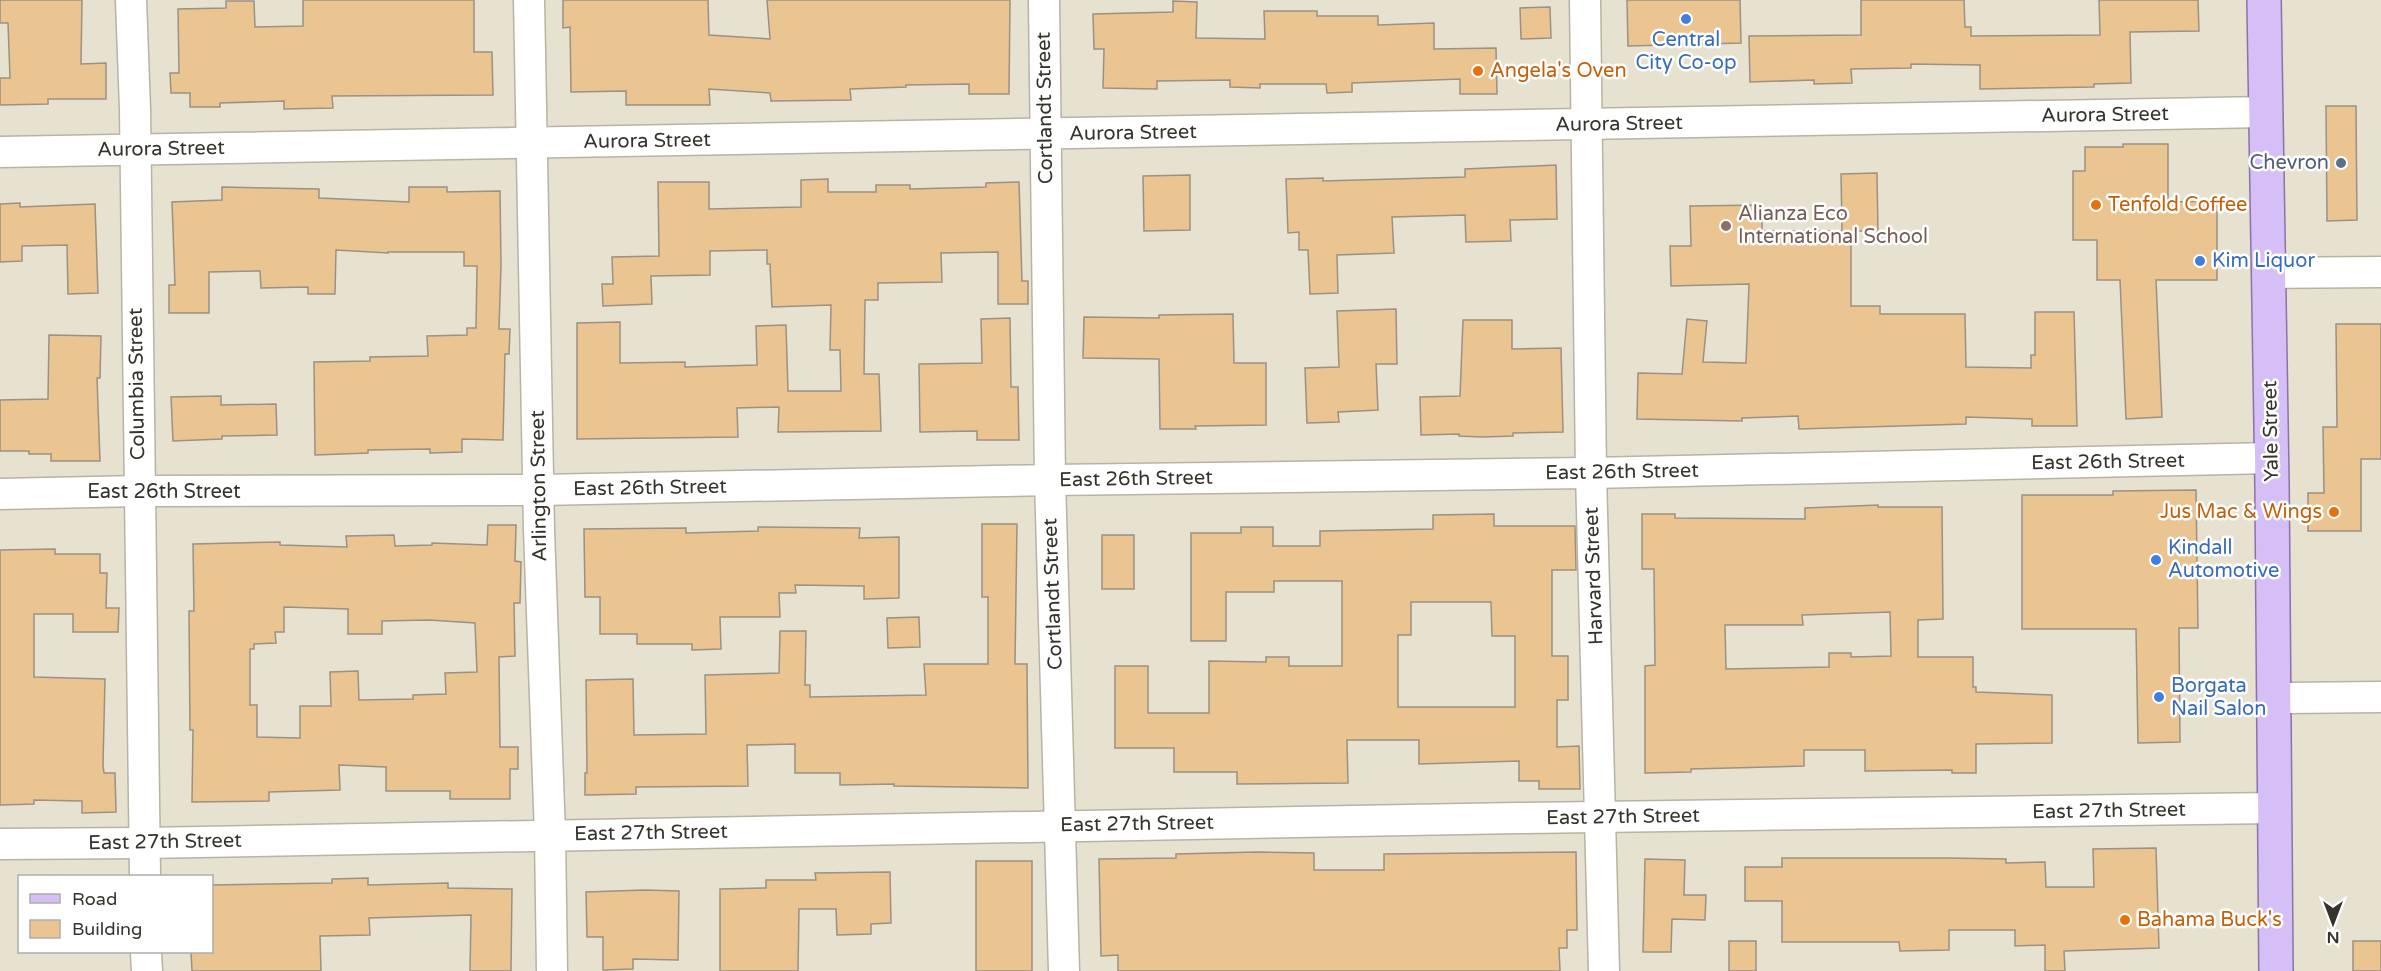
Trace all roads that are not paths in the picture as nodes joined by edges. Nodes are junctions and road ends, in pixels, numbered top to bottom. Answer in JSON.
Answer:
{"nodes":[{"id":1,"x":131,"y":0,"type":"edge"},
{"id":2,"x":529,"y":0,"type":"edge"},
{"id":3,"x":1044,"y":0,"type":"edge"},
{"id":4,"x":1585,"y":0,"type":"edge"},
{"id":5,"x":2264,"y":0,"type":"edge"},
{"id":6,"x":2266,"y":112,"type":"junction"},
{"id":7,"x":1587,"y":125,"type":"junction"},
{"id":8,"x":1045,"y":134,"type":"junction"},
{"id":9,"x":531,"y":143,"type":"junction"},
{"id":10,"x":135,"y":149,"type":"junction"},
{"id":11,"x":0,"y":152,"type":"edge"},
{"id":12,"x":2381,"y":272,"type":"edge"},
{"id":13,"x":2268,"y":273,"type":"junction"},
{"id":14,"x":2272,"y":458,"type":"junction"},
{"id":15,"x":1592,"y":473,"type":"junction"},
{"id":16,"x":1050,"y":480,"type":"junction"},
{"id":17,"x":538,"y":490,"type":"junction"},
{"id":18,"x":139,"y":491,"type":"junction"},
{"id":19,"x":0,"y":494,"type":"edge"},
{"id":20,"x":2381,"y":697,"type":"edge"},
{"id":21,"x":2273,"y":698,"type":"junction"},
{"id":22,"x":2275,"y":808,"type":"junction"},
{"id":23,"x":1600,"y":817,"type":"junction"},
{"id":24,"x":1060,"y":826,"type":"junction"},
{"id":25,"x":550,"y":835,"type":"junction"},
{"id":26,"x":144,"y":843,"type":"junction"},
{"id":27,"x":0,"y":844,"type":"edge"},
{"id":28,"x":145,"y":875,"type":"edge"},
{"id":29,"x":147,"y":953,"type":"edge"},
{"id":30,"x":147,"y":971,"type":"edge"},
{"id":31,"x":552,"y":971,"type":"edge"},
{"id":32,"x":1064,"y":971,"type":"edge"},
{"id":33,"x":1604,"y":971,"type":"edge"},
{"id":34,"x":2276,"y":971,"type":"edge"}],
"edges":[{"from":1,"to":10,"type":"street","name":"Columbia Street"},
{"from":2,"to":9,"type":"street","name":"Arlington Street"},
{"from":3,"to":8,"type":"street","name":"Cortlandt Street"},
{"from":4,"to":7,"type":"street","name":"Harvard Street"},
{"from":5,"to":6,"type":"main road","name":"Yale Street"},
{"from":6,"to":7,"type":"street","name":"Aurora Street"},
{"from":6,"to":13,"type":"main road","name":"Yale Street"},
{"from":7,"to":8,"type":"street","name":"Aurora Street"},
{"from":7,"to":15,"type":"street","name":"Harvard Street"},
{"from":8,"to":9,"type":"street","name":"Aurora Street"},
{"from":8,"to":16,"type":"street","name":"Cortlandt Street"},
{"from":9,"to":10,"type":"street","name":"Aurora Street"},
{"from":9,"to":17,"type":"street","name":"Arlington Street"},
{"from":10,"to":11,"type":"street","name":"Aurora Street"},
{"from":10,"to":18,"type":"street","name":"Columbia Street"},
{"from":12,"to":13,"type":"street"},
{"from":13,"to":14,"type":"main road","name":"Yale Street"},
{"from":14,"to":15,"type":"street","name":"East 26th Street"},
{"from":14,"to":21,"type":"main road","name":"Yale Street"},
{"from":15,"to":16,"type":"street","name":"East 26th Street"},
{"from":15,"to":23,"type":"street","name":"Harvard Street"},
{"from":16,"to":17,"type":"street","name":"East 26th Street"},
{"from":16,"to":24,"type":"street","name":"Cortlandt Street"},
{"from":17,"to":18,"type":"street","name":"East 26th Street"},
{"from":17,"to":25,"type":"street","name":"Arlington Street"},
{"from":18,"to":19,"type":"street","name":"East 26th Street"},
{"from":18,"to":26,"type":"street","name":"Columbia Street"},
{"from":20,"to":21,"type":"street"},
{"from":21,"to":22,"type":"main road","name":"Yale Street"},
{"from":22,"to":23,"type":"street","name":"East 27th Street"},
{"from":22,"to":34,"type":"main road","name":"Yale Street"},
{"from":23,"to":24,"type":"street","name":"East 27th Street"},
{"from":23,"to":33,"type":"street","name":"Harvard Street"},
{"from":24,"to":25,"type":"street","name":"East 27th Street"},
{"from":24,"to":32,"type":"street","name":"Cortlandt Street"},
{"from":25,"to":26,"type":"street","name":"East 27th Street"},
{"from":25,"to":31,"type":"street","name":"Arlington Street"},
{"from":26,"to":27,"type":"street","name":"East 27th Street"},
{"from":26,"to":28,"type":"street","name":"Columbia Street"},
{"from":29,"to":30,"type":"street"}]}
